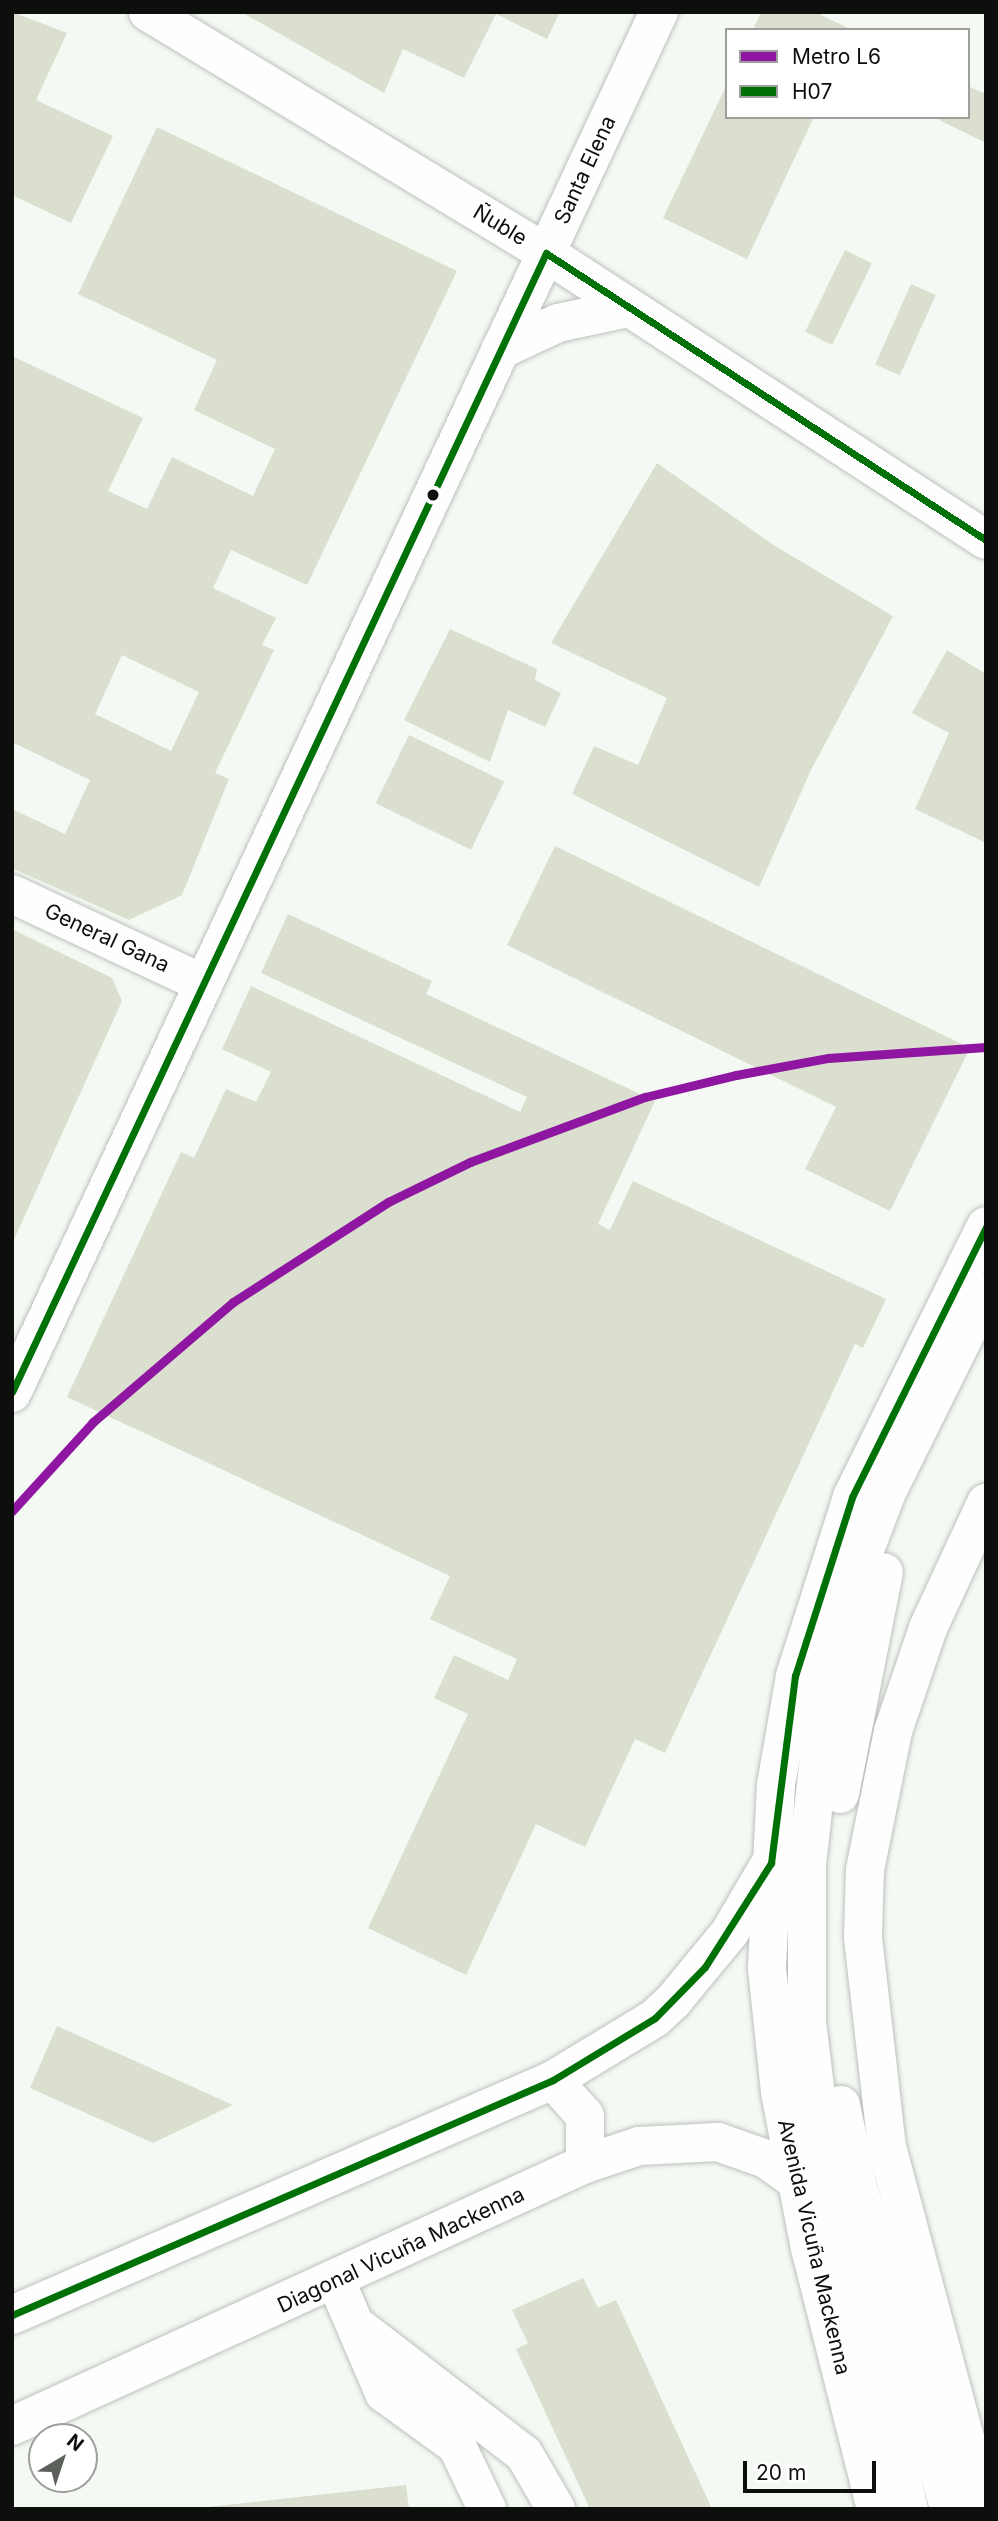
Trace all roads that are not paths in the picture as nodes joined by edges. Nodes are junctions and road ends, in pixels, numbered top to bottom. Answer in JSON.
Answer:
{"nodes":[{"id":1,"x":148,"y":12,"type":"edge"},
{"id":2,"x":659,"y":12,"type":"edge"},
{"id":3,"x":546,"y":253,"type":"junction"},
{"id":4,"x":628,"y":308,"type":"junction"},
{"id":5,"x":500,"y":349,"type":"junction"},
{"id":6,"x":986,"y":540,"type":"edge"},
{"id":7,"x":12,"y":894,"type":"edge"},
{"id":8,"x":202,"y":983,"type":"junction"},
{"id":9,"x":986,"y":1226,"type":"edge"},
{"id":10,"x":986,"y":1293,"type":"edge"},
{"id":11,"x":986,"y":1340,"type":"edge"},
{"id":12,"x":12,"y":1393,"type":"edge"},
{"id":13,"x":986,"y":1503,"type":"edge"},
{"id":14,"x":771,"y":1863,"type":"junction"},
{"id":15,"x":554,"y":2080,"type":"junction"},
{"id":16,"x":585,"y":2164,"type":"junction"},
{"id":17,"x":794,"y":2180,"type":"junction"},
{"id":18,"x":336,"y":2281,"type":"junction"},
{"id":19,"x":12,"y":2315,"type":"edge"},
{"id":20,"x":359,"y":2328,"type":"junction"},
{"id":21,"x":12,"y":2426,"type":"edge"},
{"id":22,"x":487,"y":2509,"type":"edge"},
{"id":23,"x":556,"y":2509,"type":"edge"},
{"id":24,"x":876,"y":2509,"type":"edge"},
{"id":25,"x":909,"y":2509,"type":"edge"},
{"id":26,"x":949,"y":2509,"type":"edge"},
{"id":27,"x":984,"y":2509,"type":"edge"}],
"edges":[{"from":1,"to":3,"type":"main road","name":"Ñuble"},
{"from":2,"to":3,"type":"main road","name":"Santa Elena"},
{"from":3,"to":4,"type":"main road","name":"Ñuble"},
{"from":3,"to":5,"type":"main road","name":"Santa Elena"},
{"from":4,"to":5,"type":"main road"},
{"from":4,"to":6,"type":"main road","name":"Ñuble"},
{"from":5,"to":8,"type":"main road","name":"Santa Elena"},
{"from":7,"to":8,"type":"main road","name":"General Gana"},
{"from":8,"to":12,"type":"main road","name":"Santa Elena"},
{"from":9,"to":14,"type":"main road","name":"Avenida Vicuña Mackenna"},
{"from":10,"to":25,"type":"main road"},
{"from":11,"to":26,"type":"main road"},
{"from":13,"to":27,"type":"main road"},
{"from":14,"to":15,"type":"main road"},
{"from":14,"to":17,"type":"main road","name":"Avenida Vicuña Mackenna"},
{"from":15,"to":16,"type":"main road"},
{"from":15,"to":19,"type":"main road"},
{"from":16,"to":17,"type":"main road","name":"Diagonal Vicuña Mackenna"},
{"from":16,"to":18,"type":"main road","name":"Diagonal Vicuña Mackenna"},
{"from":17,"to":24,"type":"main road","name":"Avenida Vicuña Mackenna"},
{"from":18,"to":20,"type":"main road"},
{"from":18,"to":21,"type":"main road","name":"Diagonal Vicuña Mackenna"},
{"from":20,"to":22,"type":"main road"},
{"from":20,"to":23,"type":"main road"}]}
